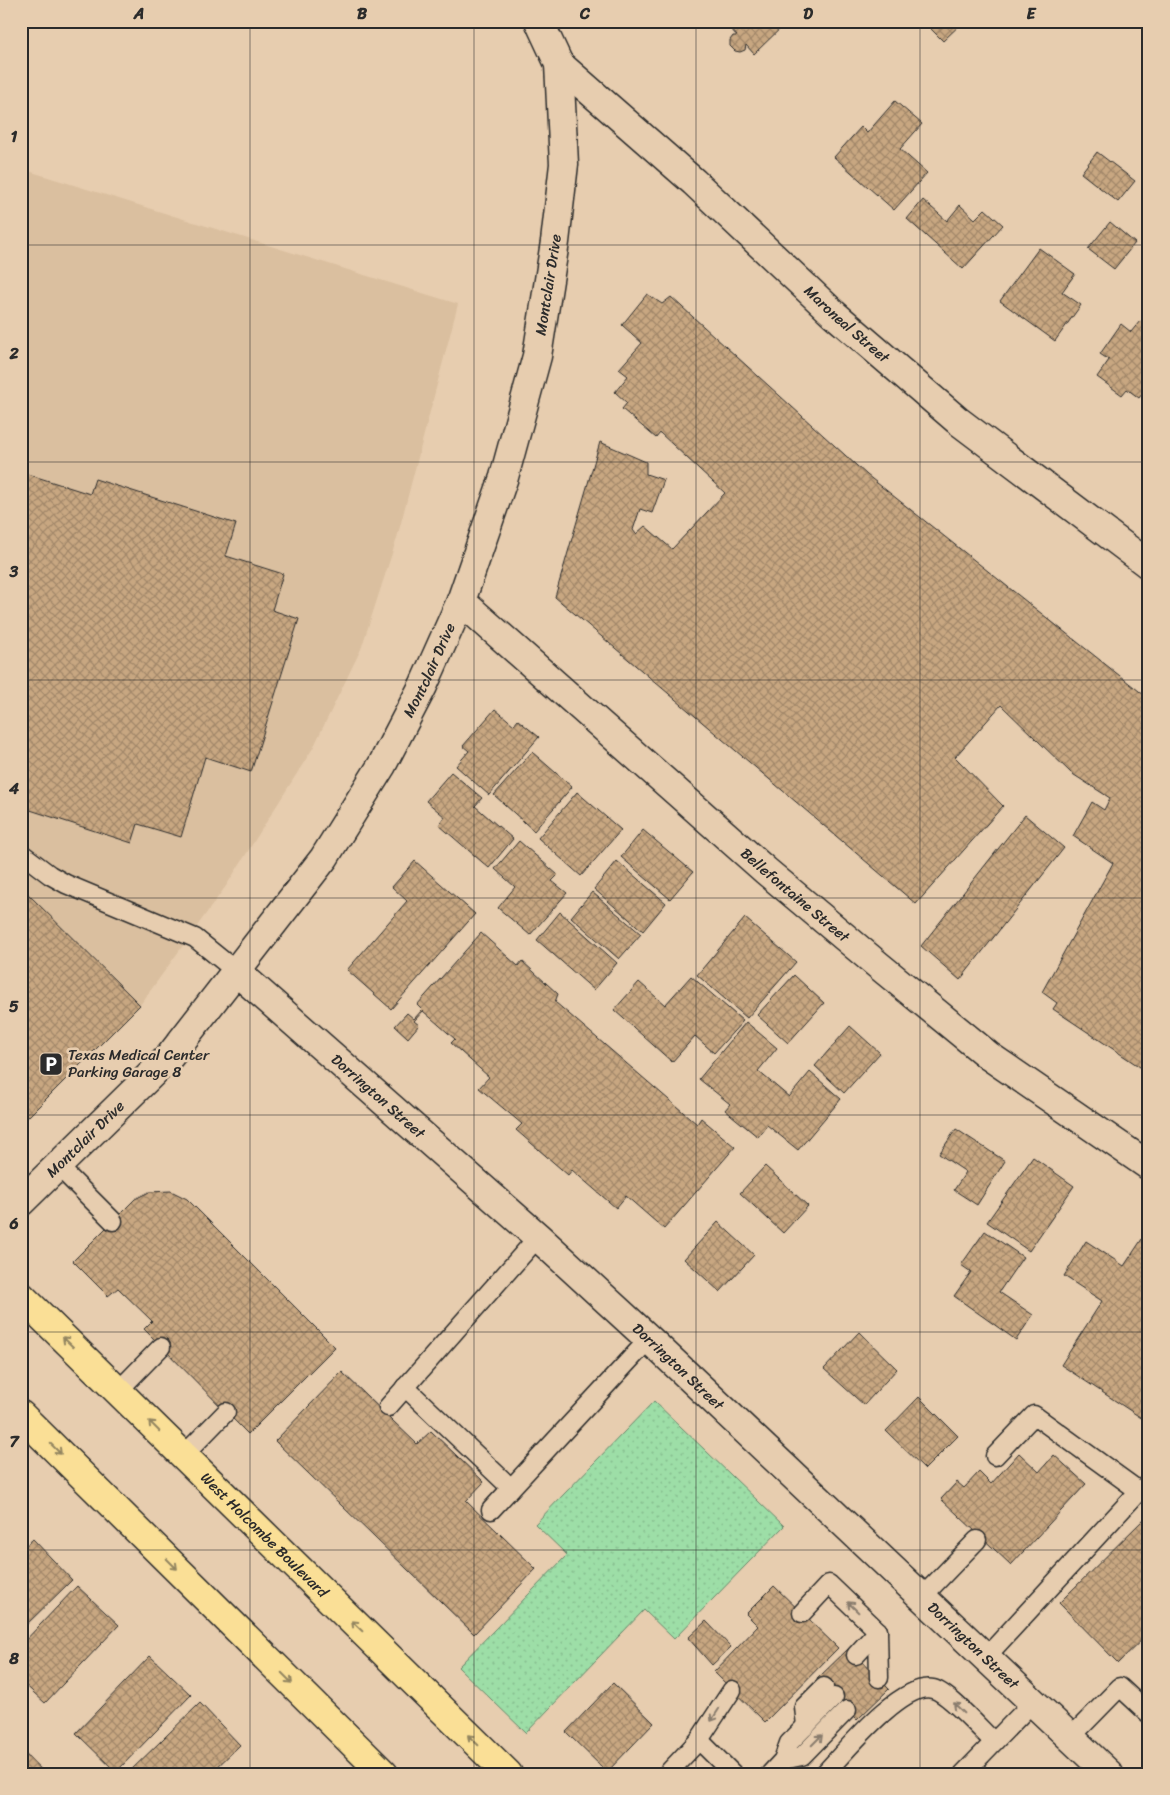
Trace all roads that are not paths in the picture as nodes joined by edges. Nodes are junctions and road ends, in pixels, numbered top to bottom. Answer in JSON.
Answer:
{"nodes":[{"id":1,"x":539,"y":21,"type":"edge"},
{"id":2,"x":559,"y":64,"type":"junction"},
{"id":3,"x":1149,"y":566,"type":"edge"},
{"id":4,"x":461,"y":601,"type":"junction"},
{"id":5,"x":21,"y":853,"type":"edge"},
{"id":6,"x":237,"y":972,"type":"junction"},
{"id":7,"x":58,"y":1166,"type":"junction"},
{"id":8,"x":1149,"y":1166,"type":"edge"},
{"id":9,"x":21,"y":1202,"type":"edge"},
{"id":10,"x":113,"y":1221,"type":"dead end"},
{"id":11,"x":538,"y":1237,"type":"junction"},
{"id":12,"x":21,"y":1296,"type":"edge"},
{"id":13,"x":649,"y":1339,"type":"junction"},
{"id":14,"x":161,"y":1347,"type":"dead end"},
{"id":15,"x":406,"y":1388,"type":"junction"},
{"id":16,"x":118,"y":1391,"type":"junction"},
{"id":17,"x":388,"y":1407,"type":"dead end"},
{"id":18,"x":226,"y":1412,"type":"dead end"},
{"id":19,"x":21,"y":1415,"type":"edge"},
{"id":20,"x":184,"y":1455,"type":"junction"},
{"id":21,"x":995,"y":1456,"type":"dead end"},
{"id":22,"x":511,"y":1488,"type":"junction"},
{"id":23,"x":491,"y":1510,"type":"dead end"},
{"id":24,"x":977,"y":1540,"type":"dead end"},
{"id":25,"x":922,"y":1597,"type":"junction"},
{"id":26,"x":802,"y":1612,"type":"dead end"},
{"id":27,"x":986,"y":1657,"type":"junction"},
{"id":28,"x":870,"y":1665,"type":"dead end"},
{"id":29,"x":732,"y":1690,"type":"dead end"},
{"id":30,"x":829,"y":1692,"type":"dead end"},
{"id":31,"x":1033,"y":1702,"type":"junction"},
{"id":32,"x":847,"y":1710,"type":"dead end"},
{"id":33,"x":1149,"y":1714,"type":"edge"},
{"id":34,"x":1071,"y":1737,"type":"junction"},
{"id":35,"x":699,"y":1740,"type":"junction"},
{"id":36,"x":994,"y":1742,"type":"junction"},
{"id":37,"x":783,"y":1760,"type":"junction"},
{"id":38,"x":384,"y":1774,"type":"edge"},
{"id":39,"x":508,"y":1774,"type":"edge"},
{"id":40,"x":667,"y":1774,"type":"edge"},
{"id":41,"x":733,"y":1774,"type":"edge"},
{"id":42,"x":770,"y":1774,"type":"edge"},
{"id":43,"x":824,"y":1774,"type":"edge"},
{"id":44,"x":963,"y":1774,"type":"edge"},
{"id":45,"x":1110,"y":1774,"type":"edge"}],
"edges":[{"from":1,"to":2,"type":"street","name":"Montclair Drive"},
{"from":2,"to":3,"type":"street","name":"Maroneal Street"},
{"from":2,"to":4,"type":"street","name":"Montclair Drive"},
{"from":4,"to":6,"type":"street","name":"Montclair Drive"},
{"from":4,"to":8,"type":"street","name":"Bellefontaine Street"},
{"from":5,"to":6,"type":"lane"},
{"from":6,"to":7,"type":"street","name":"Montclair Drive"},
{"from":6,"to":11,"type":"street","name":"Dorrington Street"},
{"from":7,"to":9,"type":"street","name":"Montclair Drive"},
{"from":7,"to":10,"type":"lane"},
{"from":11,"to":13,"type":"street","name":"Dorrington Street"},
{"from":11,"to":15,"type":"lane"},
{"from":16,"to":12,"type":"main road","name":"West Holcombe Boulevard","one_way":true},
{"from":13,"to":22,"type":"lane"},
{"from":13,"to":25,"type":"street","name":"Dorrington Street"},
{"from":14,"to":16,"type":"lane"},
{"from":15,"to":17,"type":"lane"},
{"from":15,"to":22,"type":"lane"},
{"from":20,"to":16,"type":"main road","name":"West Holcombe Boulevard","one_way":true},
{"from":18,"to":20,"type":"lane"},
{"from":19,"to":38,"type":"main road","one_way":true},
{"from":39,"to":20,"type":"main road","name":"West Holcombe Boulevard","one_way":true},
{"from":21,"to":27,"type":"lane"},
{"from":22,"to":23,"type":"lane"},
{"from":24,"to":25,"type":"lane"},
{"from":25,"to":27,"type":"street","name":"Dorrington Street"},
{"from":28,"to":26,"type":"lane","one_way":true},
{"from":27,"to":31,"type":"street","name":"Dorrington Street"},
{"from":29,"to":35,"type":"lane","one_way":true},
{"from":30,"to":37,"type":"lane"},
{"from":31,"to":34,"type":"street","name":"Dorrington Street"},
{"from":31,"to":36,"type":"lane"},
{"from":37,"to":32,"type":"lane","one_way":true},
{"from":33,"to":34,"type":"lane"},
{"from":34,"to":45,"type":"street","name":"Dorrington Street"},
{"from":35,"to":40,"type":"lane"},
{"from":35,"to":41,"type":"lane"},
{"from":36,"to":43,"type":"lane","one_way":true},
{"from":36,"to":44,"type":"lane"},
{"from":37,"to":42,"type":"lane"}]}
